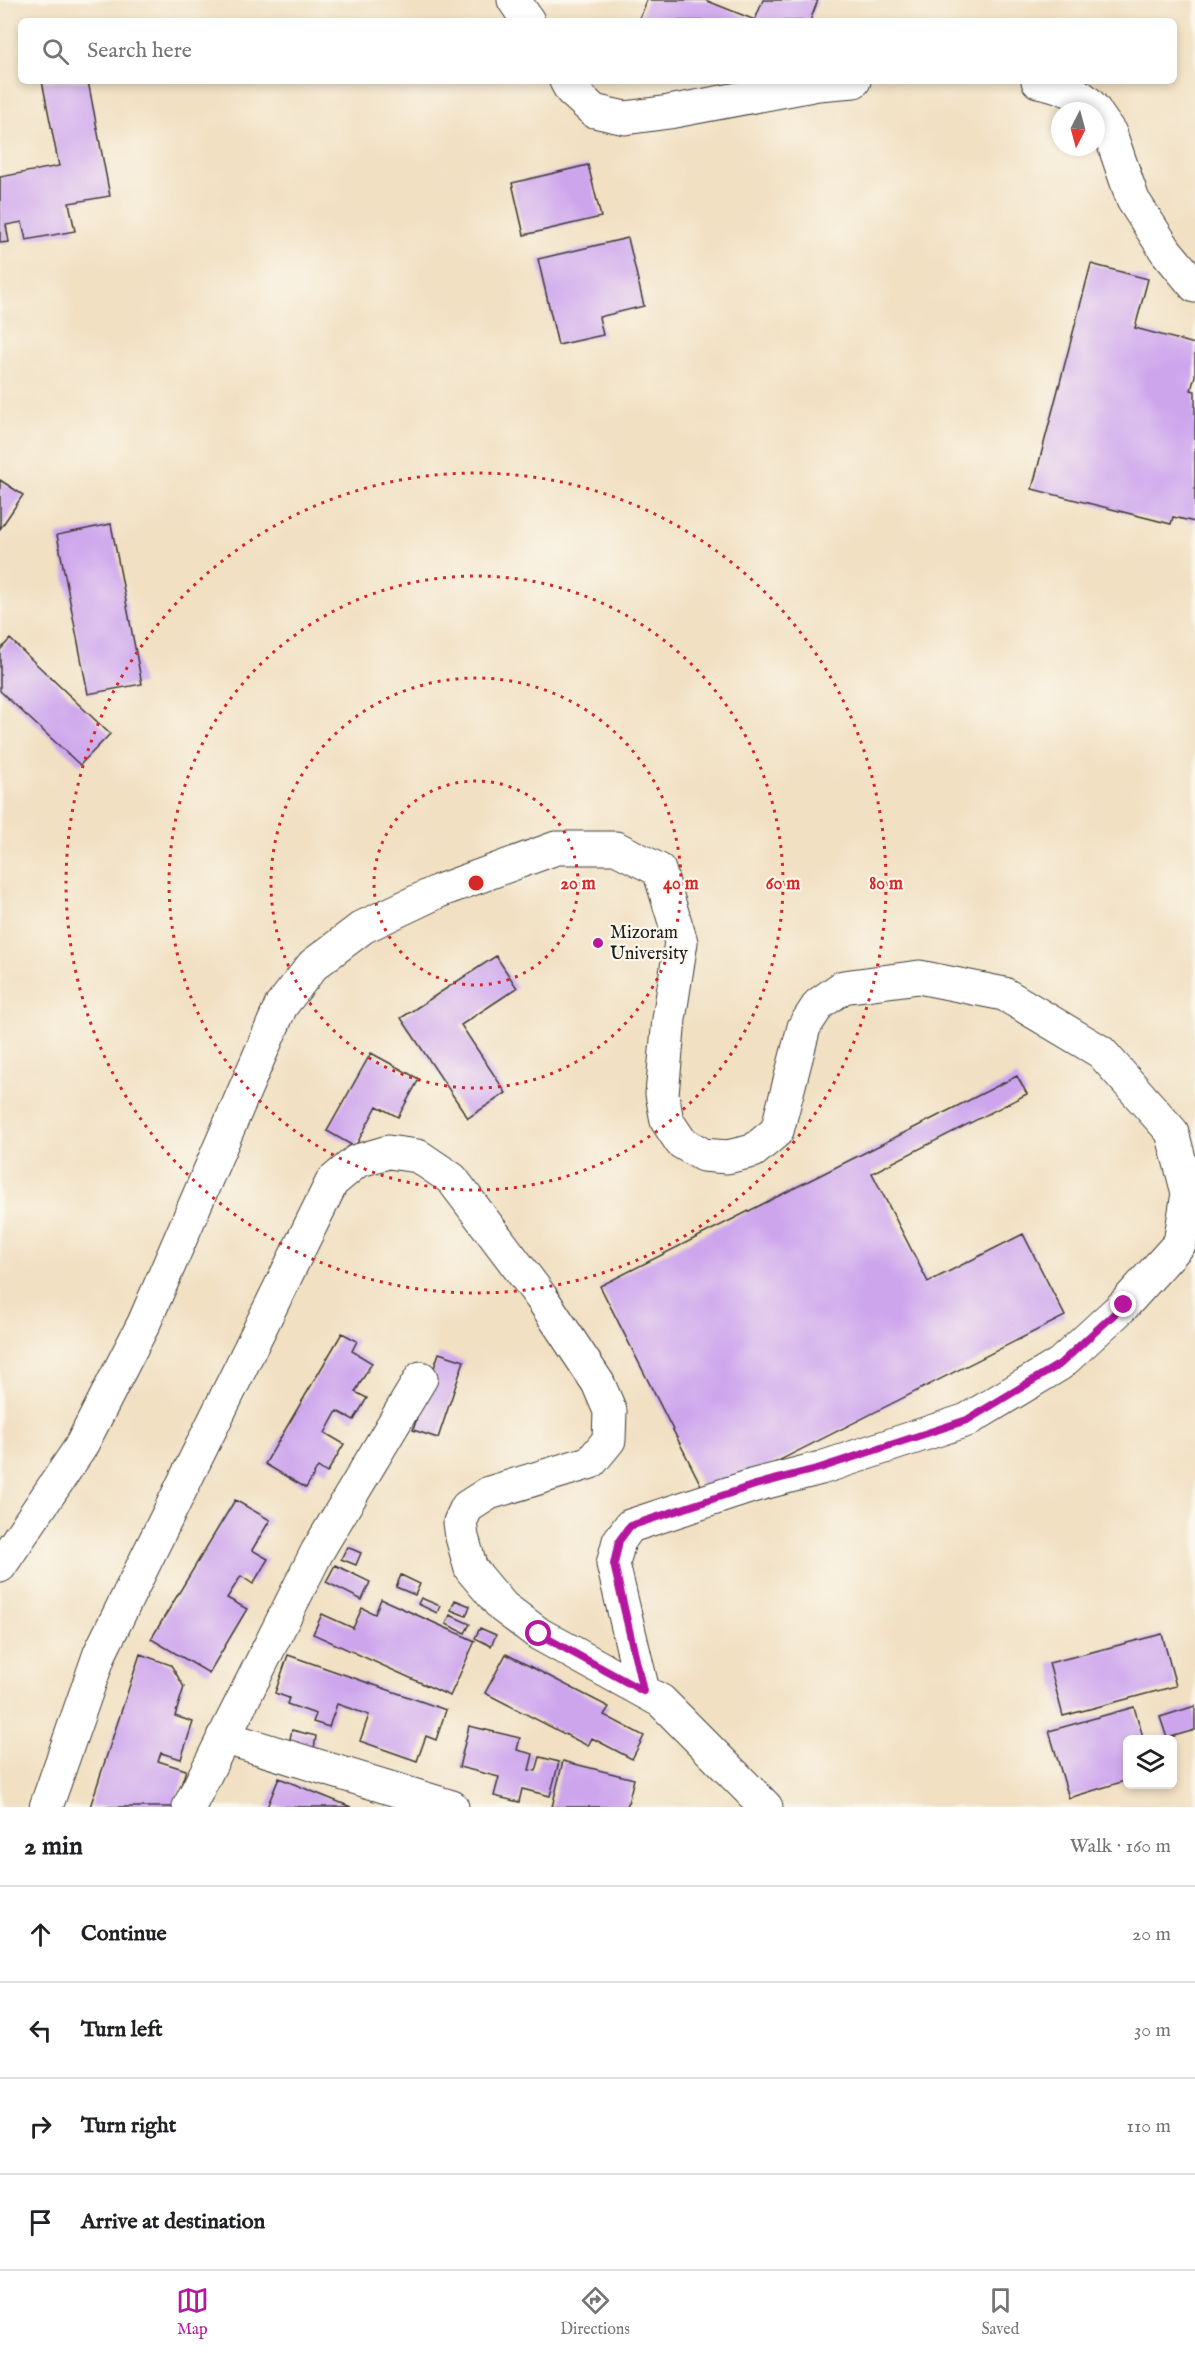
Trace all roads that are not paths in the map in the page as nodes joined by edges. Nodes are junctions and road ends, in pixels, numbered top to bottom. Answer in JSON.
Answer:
{"nodes":[{"id":1,"x":514,"y":0,"type":"edge"},
{"id":2,"x":526,"y":18,"type":"edge"},
{"id":3,"x":568,"y":84,"type":"edge"},
{"id":4,"x":818,"y":84,"type":"edge"},
{"id":5,"x":1055,"y":84,"type":"edge"},
{"id":6,"x":1089,"y":102,"type":"edge"},
{"id":7,"x":1105,"y":126,"type":"edge"},
{"id":8,"x":1195,"y":286,"type":"edge"},
{"id":9,"x":421,"y":1378,"type":"dead end"},
{"id":10,"x":0,"y":1566,"type":"edge"},
{"id":11,"x":643,"y":1691,"type":"junction"},
{"id":12,"x":223,"y":1737,"type":"junction"},
{"id":13,"x":200,"y":1802,"type":"edge"},
{"id":14,"x":46,"y":1807,"type":"edge"},
{"id":15,"x":452,"y":1807,"type":"edge"},
{"id":16,"x":766,"y":1807,"type":"edge"}],
"edges":[{"from":1,"to":2,"type":"street"},
{"from":3,"to":4,"type":"street"},
{"from":5,"to":6,"type":"street"},
{"from":7,"to":8,"type":"street"},
{"from":9,"to":12,"type":"street"},
{"from":10,"to":11,"type":"street"},
{"from":11,"to":14,"type":"street"},
{"from":11,"to":16,"type":"street"},
{"from":12,"to":13,"type":"street"},
{"from":12,"to":15,"type":"street"}]}
